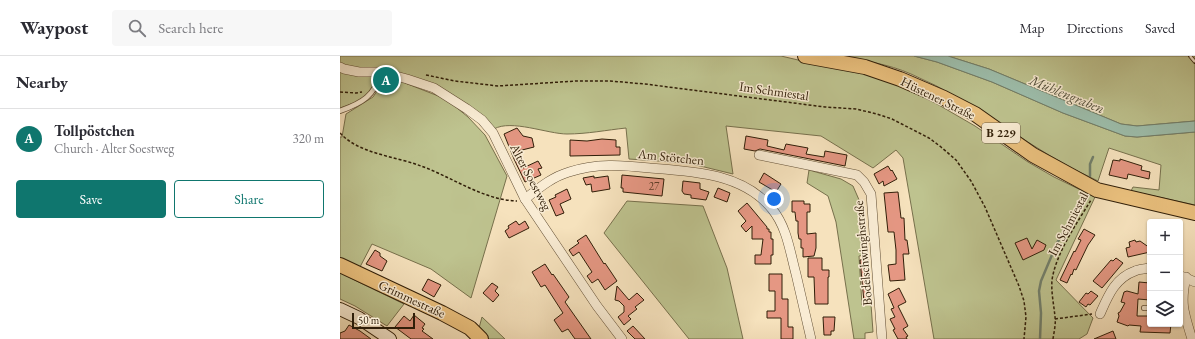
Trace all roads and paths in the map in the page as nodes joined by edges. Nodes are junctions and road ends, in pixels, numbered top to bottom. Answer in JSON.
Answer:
{"nodes":[{"id":1,"x":805,"y":56,"type":"edge"},
{"id":2,"x":340,"y":67,"type":"edge"},
{"id":3,"x":381,"y":72,"type":"junction"},
{"id":4,"x":424,"y":75,"type":"dead end"},
{"id":5,"x":374,"y":89,"type":"junction"},
{"id":6,"x":340,"y":92,"type":"edge"},
{"id":7,"x":340,"y":111,"type":"edge"},
{"id":8,"x":340,"y":133,"type":"edge"},
{"id":9,"x":759,"y":155,"type":"dead end"},
{"id":10,"x":1097,"y":190,"type":"junction"},
{"id":11,"x":525,"y":199,"type":"junction"},
{"id":12,"x":1195,"y":213,"type":"edge"},
{"id":13,"x":340,"y":265,"type":"edge"},
{"id":14,"x":1147,"y":269,"type":"edge"},
{"id":15,"x":1183,"y":276,"type":"edge"},
{"id":16,"x":1195,"y":282,"type":"edge"},
{"id":17,"x":341,"y":310,"type":"edge"},
{"id":18,"x":1100,"y":314,"type":"joint"},
{"id":19,"x":1183,"y":314,"type":"edge"},
{"id":20,"x":1055,"y":319,"type":"junction"},
{"id":21,"x":390,"y":339,"type":"edge"},
{"id":22,"x":481,"y":339,"type":"edge"},
{"id":23,"x":622,"y":339,"type":"edge"},
{"id":24,"x":811,"y":339,"type":"edge"},
{"id":25,"x":882,"y":339,"type":"edge"},
{"id":26,"x":1024,"y":339,"type":"edge"},
{"id":27,"x":1053,"y":339,"type":"edge"},
{"id":28,"x":1192,"y":339,"type":"edge"}],
"edges":[{"from":1,"to":10,"type":"main road","name":"Hüstener Straße","number":"B 229"},
{"from":2,"to":3,"type":"street","name":"Alter Soestweg"},
{"from":3,"to":5,"type":"lane"},
{"from":3,"to":11,"type":"street","name":"Alter Soestweg"},
{"from":4,"to":26,"type":"path","name":"Im Schmiestal"},
{"from":5,"to":6,"type":"path"},
{"from":5,"to":7,"type":"lane"},
{"from":8,"to":11,"type":"path"},
{"from":9,"to":25,"type":"street","name":"Bodelschwinghstraße"},
{"from":10,"to":12,"type":"main road","name":"Hüstener Straße","number":"B 229"},
{"from":10,"to":20,"type":"path","name":"Im Schmiestal"},
{"from":11,"to":23,"type":"street","name":"Alter Soestweg"},
{"from":11,"to":24,"type":"street","name":"Am Stötchen"},
{"from":13,"to":22,"type":"main road","name":"Grimmestraße"},
{"from":14,"to":18,"type":"street"},
{"from":15,"to":16,"type":"street"},
{"from":17,"to":21,"type":"main road"},
{"from":18,"to":20,"type":"path"},
{"from":19,"to":28,"type":"street"},
{"from":20,"to":27,"type":"path","name":"Im Schmiestal"}]}
